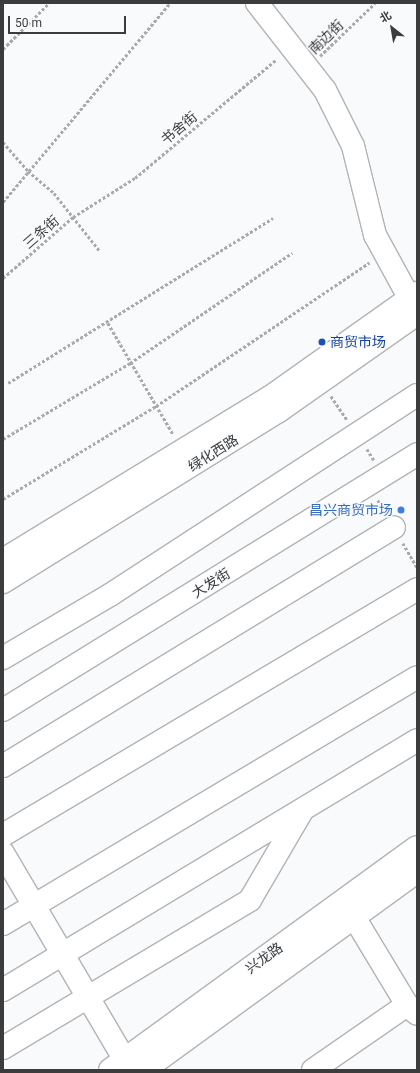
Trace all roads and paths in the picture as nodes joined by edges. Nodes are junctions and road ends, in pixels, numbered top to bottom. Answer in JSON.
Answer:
{"nodes":[{"id":1,"x":49,"y":3,"type":"edge"},
{"id":2,"x":170,"y":3,"type":"edge"},
{"id":3,"x":257,"y":3,"type":"edge"},
{"id":4,"x":375,"y":3,"type":"edge"},
{"id":5,"x":292,"y":45,"type":"junction"},
{"id":6,"x":3,"y":49,"type":"edge"},
{"id":7,"x":309,"y":68,"type":"junction"},
{"id":8,"x":3,"y":142,"type":"edge"},
{"id":9,"x":28,"y":171,"type":"junction"},
{"id":10,"x":3,"y":202,"type":"edge"},
{"id":11,"x":73,"y":217,"type":"junction"},
{"id":12,"x":273,"y":218,"type":"dead end"},
{"id":13,"x":99,"y":250,"type":"dead end"},
{"id":14,"x":292,"y":253,"type":"dead end"},
{"id":15,"x":384,"y":253,"type":"junction"},
{"id":16,"x":3,"y":278,"type":"edge"},
{"id":17,"x":415,"y":305,"type":"edge"},
{"id":18,"x":108,"y":323,"type":"junction"},
{"id":19,"x":130,"y":362,"type":"junction"},
{"id":20,"x":8,"y":382,"type":"dead end"},
{"id":21,"x":417,"y":395,"type":"edge"},
{"id":22,"x":156,"y":406,"type":"junction"},
{"id":23,"x":3,"y":439,"type":"edge"},
{"id":24,"x":184,"y":452,"type":"junction"},
{"id":25,"x":417,"y":454,"type":"edge"},
{"id":26,"x":3,"y":499,"type":"edge"},
{"id":27,"x":394,"y":526,"type":"dead end"},
{"id":28,"x":3,"y":560,"type":"edge"},
{"id":29,"x":3,"y":582,"type":"edge"},
{"id":30,"x":417,"y":589,"type":"edge"},
{"id":31,"x":3,"y":658,"type":"edge"},
{"id":32,"x":417,"y":677,"type":"edge"},
{"id":33,"x":3,"y":710,"type":"edge"},
{"id":34,"x":417,"y":740,"type":"edge"},
{"id":35,"x":3,"y":766,"type":"edge"},
{"id":36,"x":303,"y":809,"type":"junction"},
{"id":37,"x":3,"y":835,"type":"edge"},
{"id":38,"x":417,"y":847,"type":"edge"},
{"id":39,"x":3,"y":853,"type":"edge"},
{"id":40,"x":417,"y":872,"type":"edge"},
{"id":41,"x":35,"y":905,"type":"junction"},
{"id":42,"x":354,"y":917,"type":"junction"},
{"id":43,"x":3,"y":924,"type":"edge"},
{"id":44,"x":64,"y":953,"type":"junction"},
{"id":45,"x":3,"y":990,"type":"edge"},
{"id":46,"x":90,"y":996,"type":"junction"},
{"id":47,"x":412,"y":1009,"type":"edge"},
{"id":48,"x":3,"y":1048,"type":"edge"},
{"id":49,"x":122,"y":1066,"type":"edge"},
{"id":50,"x":144,"y":1070,"type":"edge"},
{"id":51,"x":313,"y":1070,"type":"edge"}],
"edges":[{"from":1,"to":6,"type":"path"},
{"from":2,"to":9,"type":"path"},
{"from":3,"to":5,"type":"street"},
{"from":4,"to":7,"type":"path","name":"南边街"},
{"from":5,"to":7,"type":"street"},
{"from":5,"to":11,"type":"path","name":"书舍街"},
{"from":7,"to":15,"type":"street"},
{"from":8,"to":9,"type":"path"},
{"from":9,"to":10,"type":"path"},
{"from":9,"to":11,"type":"path"},
{"from":11,"to":13,"type":"path"},
{"from":11,"to":16,"type":"path","name":"三条街"},
{"from":12,"to":18,"type":"path"},
{"from":14,"to":19,"type":"path"},
{"from":15,"to":17,"type":"street"},
{"from":15,"to":22,"type":"path"},
{"from":17,"to":24,"type":"street","name":"绿化西路"},
{"from":17,"to":29,"type":"street","name":"绿化西路"},
{"from":18,"to":19,"type":"path"},
{"from":18,"to":20,"type":"path"},
{"from":19,"to":22,"type":"path"},
{"from":19,"to":23,"type":"path"},
{"from":21,"to":31,"type":"street"},
{"from":22,"to":24,"type":"path"},
{"from":22,"to":26,"type":"path"},
{"from":24,"to":28,"type":"street","name":"绿化西路"},
{"from":25,"to":33,"type":"street","name":"大发街"},
{"from":27,"to":35,"type":"street"},
{"from":30,"to":37,"type":"street"},
{"from":32,"to":41,"type":"street"},
{"from":34,"to":36,"type":"street"},
{"from":36,"to":44,"type":"street"},
{"from":36,"to":46,"type":"street"},
{"from":38,"to":49,"type":"street","name":"兴龙路"},
{"from":39,"to":41,"type":"street"},
{"from":40,"to":42,"type":"street","name":"兴龙路"},
{"from":41,"to":43,"type":"street"},
{"from":41,"to":44,"type":"street"},
{"from":42,"to":47,"type":"street"},
{"from":42,"to":50,"type":"street","name":"兴龙路"},
{"from":44,"to":45,"type":"street"},
{"from":44,"to":46,"type":"street"},
{"from":46,"to":48,"type":"street"},
{"from":46,"to":49,"type":"street"},
{"from":47,"to":51,"type":"street"}]}
